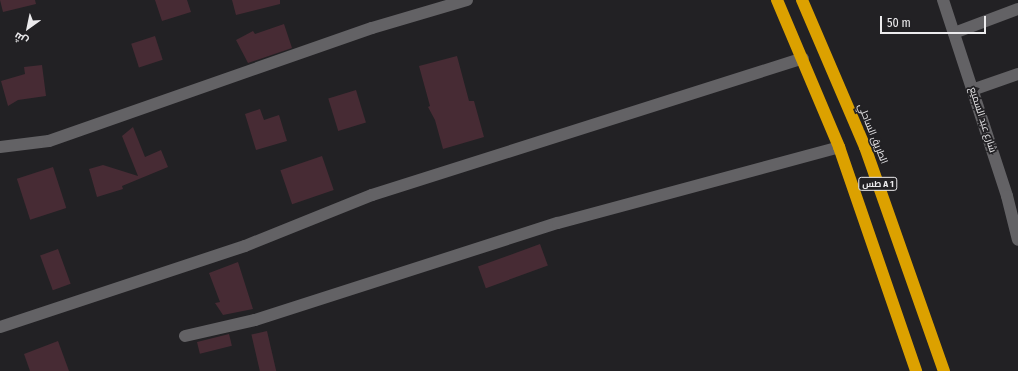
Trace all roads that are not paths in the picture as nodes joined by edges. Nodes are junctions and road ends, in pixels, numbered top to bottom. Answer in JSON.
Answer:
{"nodes":[{"id":1,"x":466,"y":0,"type":"edge"},
{"id":2,"x":778,"y":0,"type":"edge"},
{"id":3,"x":802,"y":0,"type":"edge"},
{"id":4,"x":943,"y":0,"type":"edge"},
{"id":5,"x":1018,"y":9,"type":"edge"},
{"id":6,"x":954,"y":33,"type":"junction"},
{"id":7,"x":803,"y":58,"type":"junction"},
{"id":8,"x":1018,"y":74,"type":"edge"},
{"id":9,"x":972,"y":90,"type":"junction"},
{"id":10,"x":0,"y":147,"type":"edge"},
{"id":11,"x":840,"y":147,"type":"junction"},
{"id":12,"x":1013,"y":195,"type":"edge"},
{"id":13,"x":1018,"y":240,"type":"edge"},
{"id":14,"x":0,"y":326,"type":"edge"},
{"id":15,"x":185,"y":336,"type":"dead end"},
{"id":16,"x":916,"y":371,"type":"edge"},
{"id":17,"x":944,"y":371,"type":"edge"}],
"edges":[{"from":1,"to":10,"type":"street"},
{"from":2,"to":7,"type":"highway","number":"طس A 1"},
{"from":3,"to":17,"type":"highway","name":"الطريق الساحلي","number":"طس A 1"},
{"from":4,"to":6,"type":"street","name":"شارع عبد السميع"},
{"from":5,"to":6,"type":"street"},
{"from":6,"to":9,"type":"street","name":"شارع عبد السميع"},
{"from":7,"to":11,"type":"highway","number":"طس A 1"},
{"from":7,"to":14,"type":"street"},
{"from":8,"to":9,"type":"street"},
{"from":9,"to":12,"type":"street","name":"شارع عبد السميع"},
{"from":11,"to":15,"type":"street"},
{"from":11,"to":16,"type":"highway","number":"طس A 1"},
{"from":12,"to":13,"type":"street","name":"شارع عبد السميع"}]}
